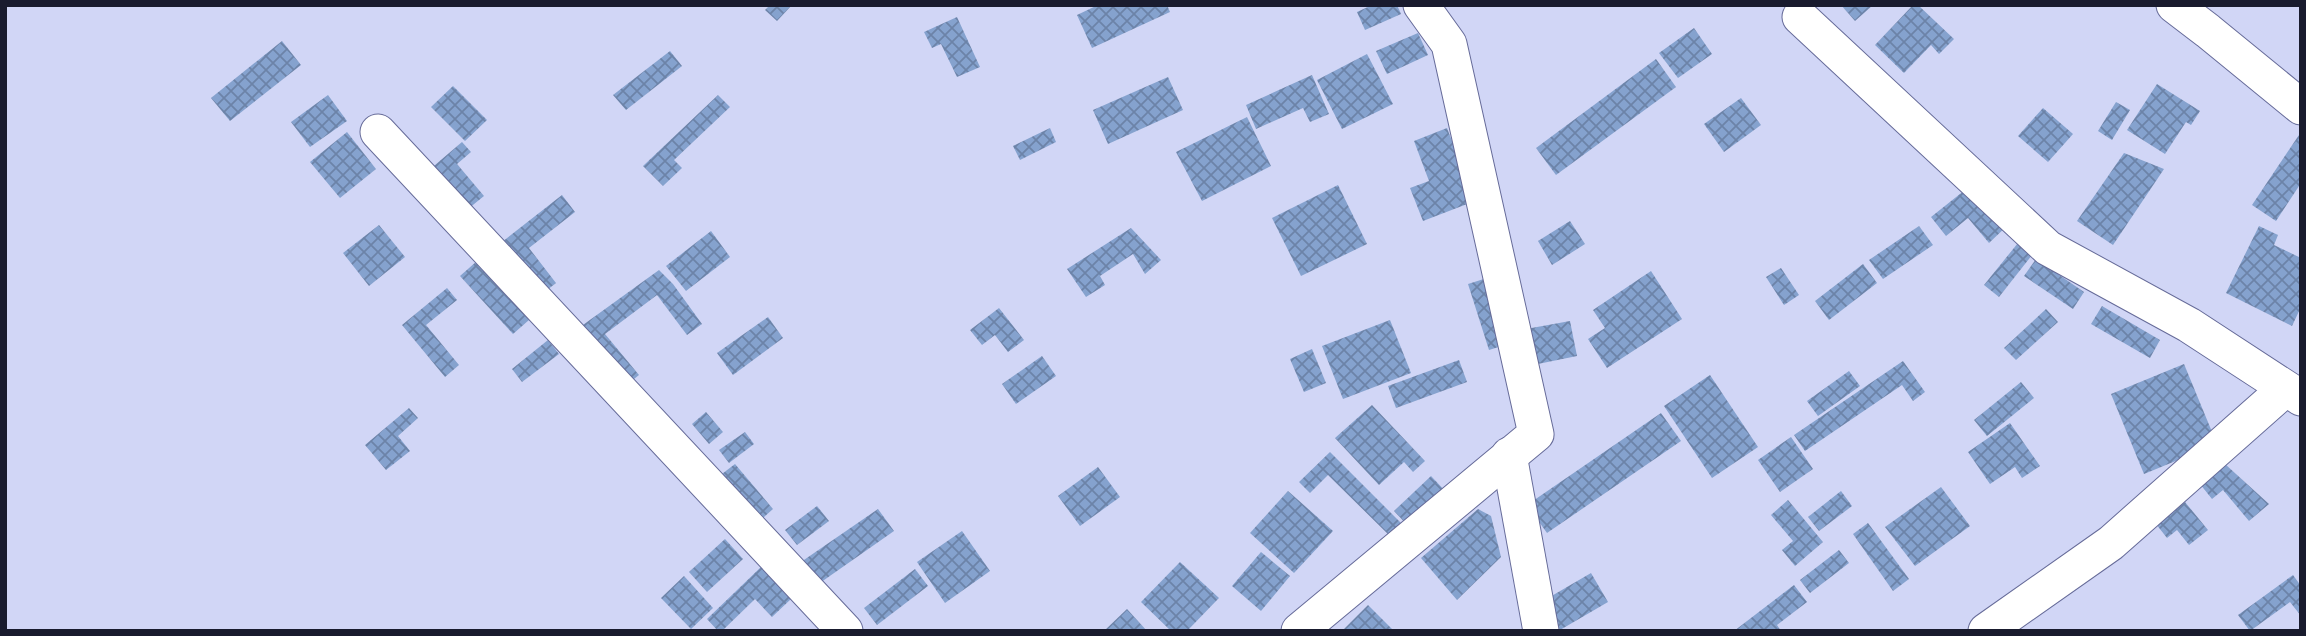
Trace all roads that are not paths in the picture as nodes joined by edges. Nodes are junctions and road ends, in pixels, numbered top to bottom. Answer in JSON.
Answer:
{"nodes":[{"id":1,"x":1421,"y":5,"type":"edge"},
{"id":2,"x":2174,"y":5,"type":"edge"},
{"id":3,"x":1800,"y":17,"type":"dead end"},
{"id":4,"x":2301,"y":107,"type":"edge"},
{"id":5,"x":378,"y":132,"type":"dead end"},
{"id":6,"x":2293,"y":393,"type":"edge"},
{"id":7,"x":1509,"y":455,"type":"junction"},
{"id":8,"x":845,"y":631,"type":"edge"},
{"id":9,"x":1299,"y":631,"type":"edge"},
{"id":10,"x":1541,"y":631,"type":"edge"},
{"id":11,"x":1986,"y":631,"type":"edge"}],
"edges":[{"from":1,"to":7,"type":"street"},
{"from":2,"to":4,"type":"street"},
{"from":3,"to":6,"type":"street"},
{"from":5,"to":8,"type":"street"},
{"from":6,"to":11,"type":"street"},
{"from":7,"to":9,"type":"street"},
{"from":7,"to":10,"type":"street"}]}
